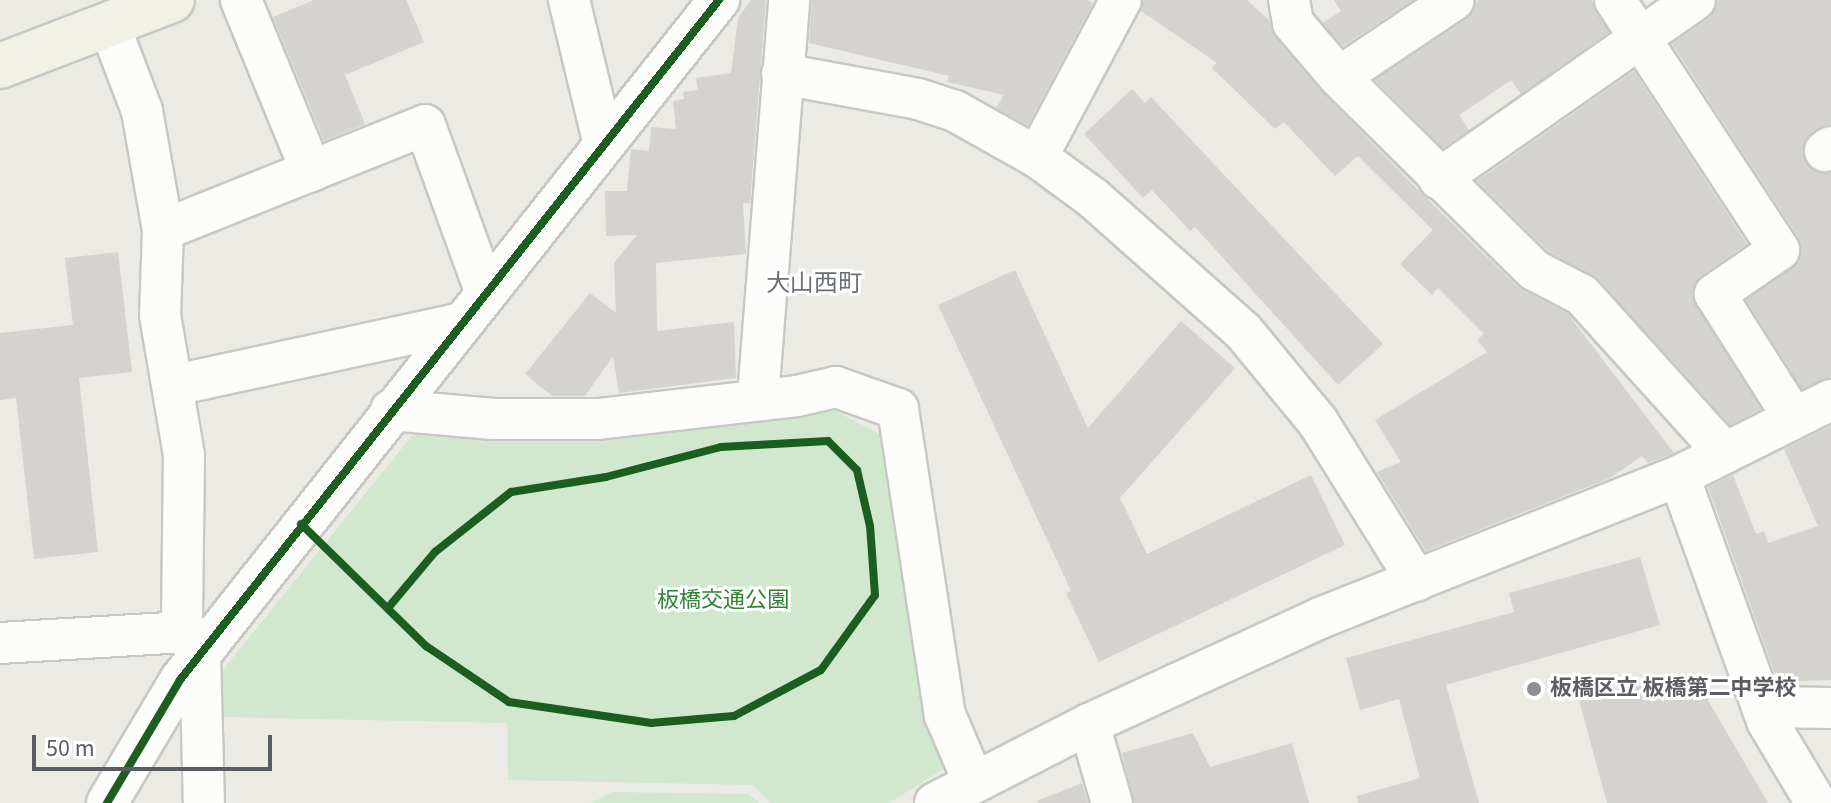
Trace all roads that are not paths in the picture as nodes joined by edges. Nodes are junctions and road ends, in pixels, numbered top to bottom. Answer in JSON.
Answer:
{"nodes":[{"id":1,"x":172,"y":0,"type":"edge"},
{"id":2,"x":241,"y":0,"type":"edge"},
{"id":3,"x":569,"y":0,"type":"edge"},
{"id":4,"x":719,"y":0,"type":"edge"},
{"id":5,"x":789,"y":0,"type":"edge"},
{"id":6,"x":1121,"y":0,"type":"edge"},
{"id":7,"x":1289,"y":0,"type":"edge"},
{"id":8,"x":1454,"y":0,"type":"edge"},
{"id":9,"x":1615,"y":0,"type":"edge"},
{"id":10,"x":1695,"y":0,"type":"edge"},
{"id":11,"x":110,"y":27,"type":"junction"},
{"id":12,"x":1641,"y":37,"type":"junction"},
{"id":13,"x":0,"y":66,"type":"edge"},
{"id":14,"x":782,"y":74,"type":"junction"},
{"id":15,"x":1339,"y":77,"type":"junction"},
{"id":16,"x":604,"y":145,"type":"junction"},
{"id":17,"x":1037,"y":157,"type":"junction"},
{"id":18,"x":311,"y":171,"type":"junction"},
{"id":19,"x":1439,"y":179,"type":"junction"},
{"id":20,"x":163,"y":230,"type":"junction"},
{"id":21,"x":485,"y":291,"type":"junction"},
{"id":22,"x":458,"y":324,"type":"junction"},
{"id":23,"x":175,"y":385,"type":"junction"},
{"id":24,"x":758,"y":397,"type":"junction"},
{"id":25,"x":1831,"y":400,"type":"edge"},
{"id":26,"x":391,"y":410,"type":"junction"},
{"id":27,"x":1793,"y":417,"type":"junction"},
{"id":28,"x":1725,"y":453,"type":"junction"},
{"id":29,"x":1679,"y":476,"type":"junction"},
{"id":30,"x":1417,"y":581,"type":"junction"},
{"id":31,"x":0,"y":643,"type":"edge"},
{"id":32,"x":192,"y":643,"type":"junction"},
{"id":33,"x":1762,"y":707,"type":"junction"},
{"id":34,"x":1831,"y":708,"type":"edge"},
{"id":35,"x":1089,"y":724,"type":"junction"},
{"id":36,"x":973,"y":781,"type":"junction"},
{"id":37,"x":107,"y":803,"type":"edge"},
{"id":38,"x":204,"y":803,"type":"edge"},
{"id":39,"x":935,"y":803,"type":"edge"},
{"id":40,"x":1112,"y":803,"type":"edge"},
{"id":41,"x":1816,"y":803,"type":"edge"}],
"edges":[{"from":1,"to":11,"type":"main road"},
{"from":2,"to":18,"type":"street"},
{"from":3,"to":16,"type":"street"},
{"from":4,"to":16,"type":"street"},
{"from":5,"to":14,"type":"street"},
{"from":6,"to":17,"type":"street"},
{"from":7,"to":15,"type":"street"},
{"from":8,"to":15,"type":"street"},
{"from":9,"to":12,"type":"street"},
{"from":10,"to":12,"type":"street"},
{"from":11,"to":13,"type":"main road"},
{"from":11,"to":20,"type":"street"},
{"from":12,"to":19,"type":"street"},
{"from":12,"to":27,"type":"street"},
{"from":14,"to":17,"type":"street"},
{"from":14,"to":24,"type":"street"},
{"from":15,"to":19,"type":"street"},
{"from":16,"to":21,"type":"street"},
{"from":17,"to":30,"type":"street"},
{"from":18,"to":20,"type":"street"},
{"from":18,"to":21,"type":"street"},
{"from":19,"to":28,"type":"street"},
{"from":20,"to":23,"type":"street"},
{"from":21,"to":22,"type":"street"},
{"from":22,"to":23,"type":"street"},
{"from":22,"to":26,"type":"street"},
{"from":23,"to":32,"type":"street"},
{"from":24,"to":26,"type":"street"},
{"from":24,"to":36,"type":"street"},
{"from":25,"to":27,"type":"street"},
{"from":26,"to":32,"type":"street"},
{"from":27,"to":28,"type":"street"},
{"from":28,"to":29,"type":"street"},
{"from":29,"to":30,"type":"street"},
{"from":29,"to":33,"type":"street"},
{"from":30,"to":35,"type":"street"},
{"from":31,"to":32,"type":"street"},
{"from":32,"to":37,"type":"street"},
{"from":32,"to":38,"type":"street"},
{"from":33,"to":34,"type":"street"},
{"from":33,"to":41,"type":"street"},
{"from":35,"to":36,"type":"street"},
{"from":35,"to":40,"type":"street"},
{"from":36,"to":39,"type":"street"}]}
